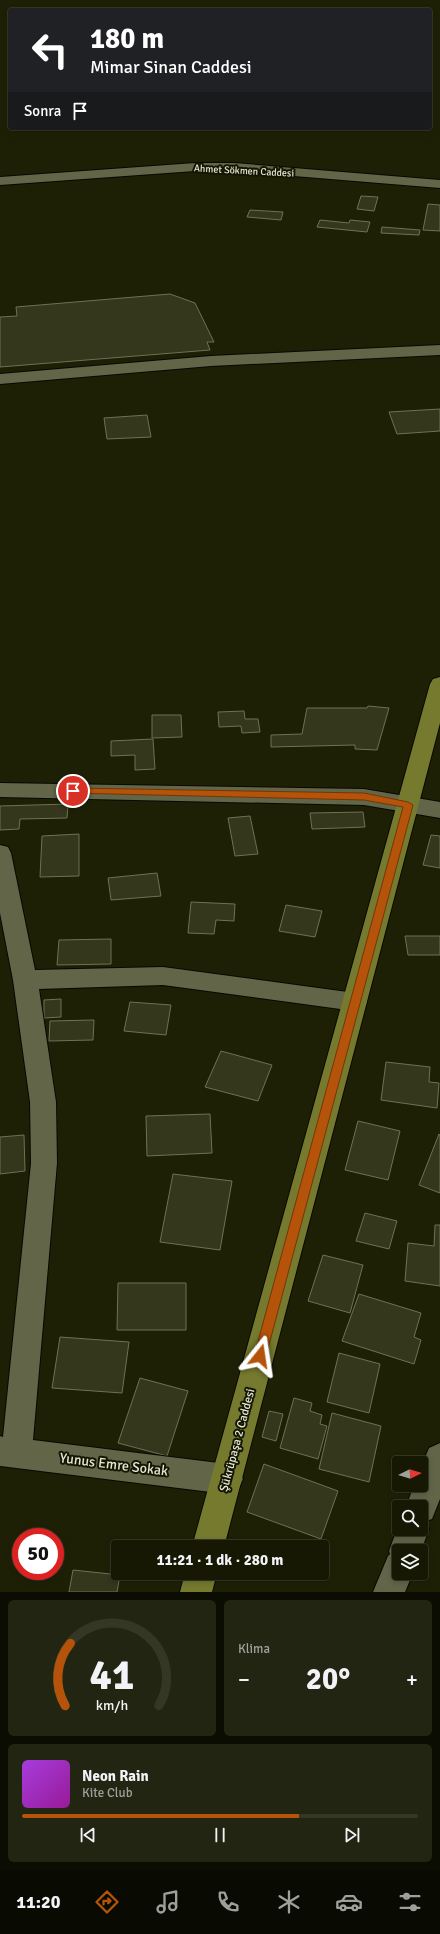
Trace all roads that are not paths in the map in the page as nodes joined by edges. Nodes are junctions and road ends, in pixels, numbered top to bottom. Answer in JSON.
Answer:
{"nodes":[{"id":1,"x":0,"y":181,"type":"edge"},
{"id":2,"x":440,"y":184,"type":"edge"},
{"id":3,"x":440,"y":350,"type":"edge"},
{"id":4,"x":0,"y":379,"type":"edge"},
{"id":5,"x":440,"y":684,"type":"edge"},
{"id":6,"x":0,"y":790,"type":"edge"},
{"id":7,"x":408,"y":805,"type":"junction"},
{"id":8,"x":440,"y":810,"type":"edge"},
{"id":9,"x":0,"y":853,"type":"edge"},
{"id":10,"x":25,"y":980,"type":"junction"},
{"id":11,"x":355,"y":1002,"type":"junction"},
{"id":12,"x":8,"y":1451,"type":"edge"},
{"id":13,"x":440,"y":1458,"type":"edge"},
{"id":14,"x":227,"y":1478,"type":"junction"},
{"id":15,"x":424,"y":1500,"type":"edge"},
{"id":16,"x":210,"y":1540,"type":"edge"},
{"id":17,"x":199,"y":1580,"type":"edge"},
{"id":18,"x":394,"y":1580,"type":"edge"},
{"id":19,"x":196,"y":1592,"type":"edge"},
{"id":20,"x":390,"y":1592,"type":"edge"}],
"edges":[{"from":1,"to":2,"type":"street","name":"Ahmet Sökmen Caddesi"},
{"from":3,"to":4,"type":"street"},
{"from":5,"to":7,"type":"main road","name":"Şükrüpaşa 2 Caddesi"},
{"from":6,"to":7,"type":"street"},
{"from":7,"to":8,"type":"street"},
{"from":7,"to":11,"type":"main road","name":"Şükrüpaşa 2 Caddesi"},
{"from":9,"to":10,"type":"street"},
{"from":10,"to":11,"type":"street"},
{"from":10,"to":12,"type":"street"},
{"from":11,"to":14,"type":"main road","name":"Şükrüpaşa 2 Caddesi"},
{"from":12,"to":14,"type":"street","name":"Yunus Emre Sokak"},
{"from":13,"to":15,"type":"street"},
{"from":14,"to":16,"type":"main road","name":"Şükrüpaşa 2 Caddesi"},
{"from":17,"to":19,"type":"main road"},
{"from":18,"to":20,"type":"street"}]}
